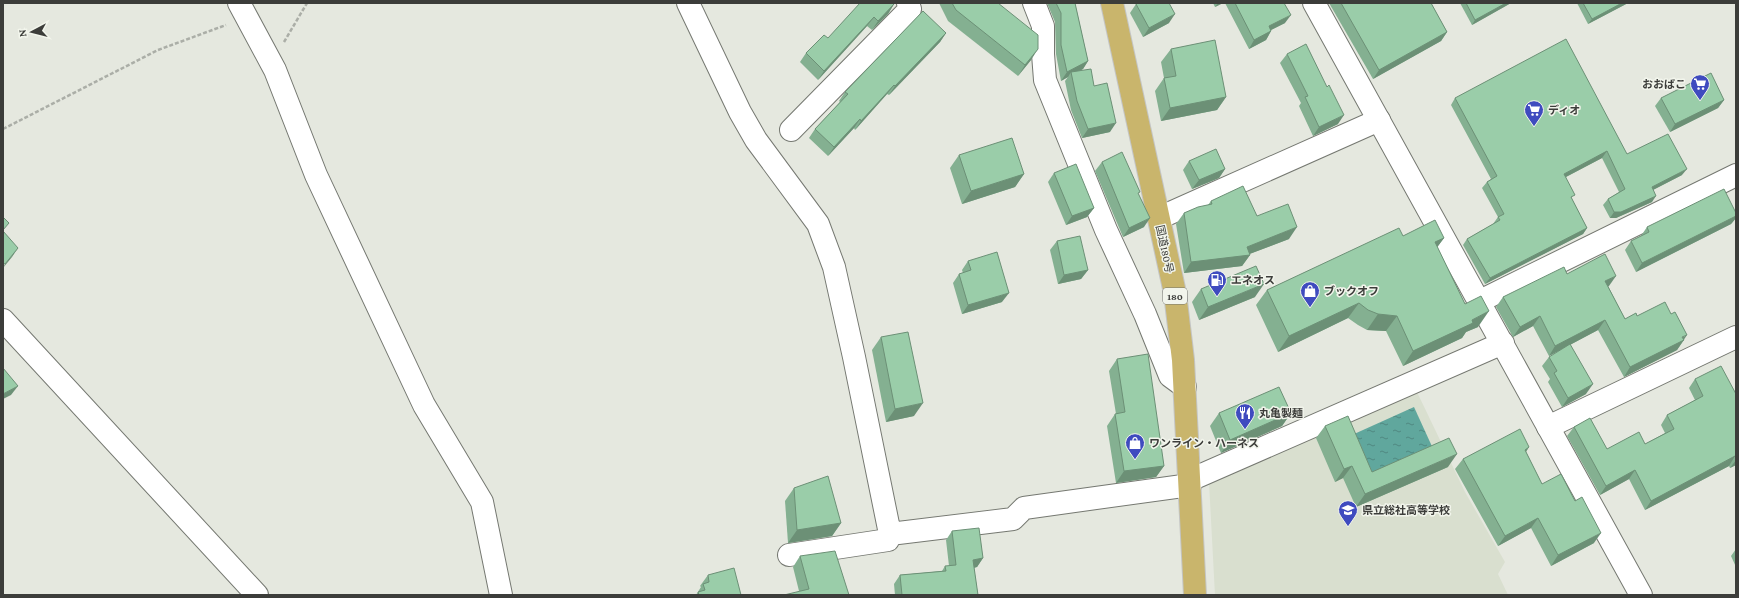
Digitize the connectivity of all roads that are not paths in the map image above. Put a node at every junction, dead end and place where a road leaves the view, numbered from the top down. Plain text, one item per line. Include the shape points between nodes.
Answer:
1 (688, 3) edge
2 (908, 3) edge
3 (1034, 3) edge
4 (1112, 3) edge
5 (1314, 3) edge
6 (243, 10) edge
7 (1379, 120) junction
8 (791, 130) dead end
9 (1736, 174) edge
10 (1159, 218) junction
11 (1480, 301) junction
12 (3, 320) edge
13 (1736, 337) edge
14 (1503, 343) junction
15 (1185, 387) junction
16 (1548, 427) junction
17 (1190, 483) junction
18 (890, 534) junction
19 (790, 555) dead end
20 (257, 595) edge
21 (501, 595) edge
22 (1195, 595) edge
23 (1641, 595) edge

1 - 18 street via 756,140 818,224 834,267
2 - 8 street via 910,9
3 - 15 street via 1043,26 1045,80 1106,230 1170,376
4 - 10 highway, 国道180号 / 180
5 - 7 street
6 - 21 street via 273,65 316,176 424,405 482,502
7 - 10 street
7 - 11 street
9 - 11 street
10 - 15 highway, 国道180号 / 180 via 1175,293
11 - 14 street
12 - 20 street
13 - 16 street
14 - 16 street
14 - 17 street
15 - 17 highway, 国道180号 / 180
16 - 23 street
17 - 18 street via 1024,508 1013,519
17 - 22 highway, 国道180号 / 180
18 - 19 street via 888,540

